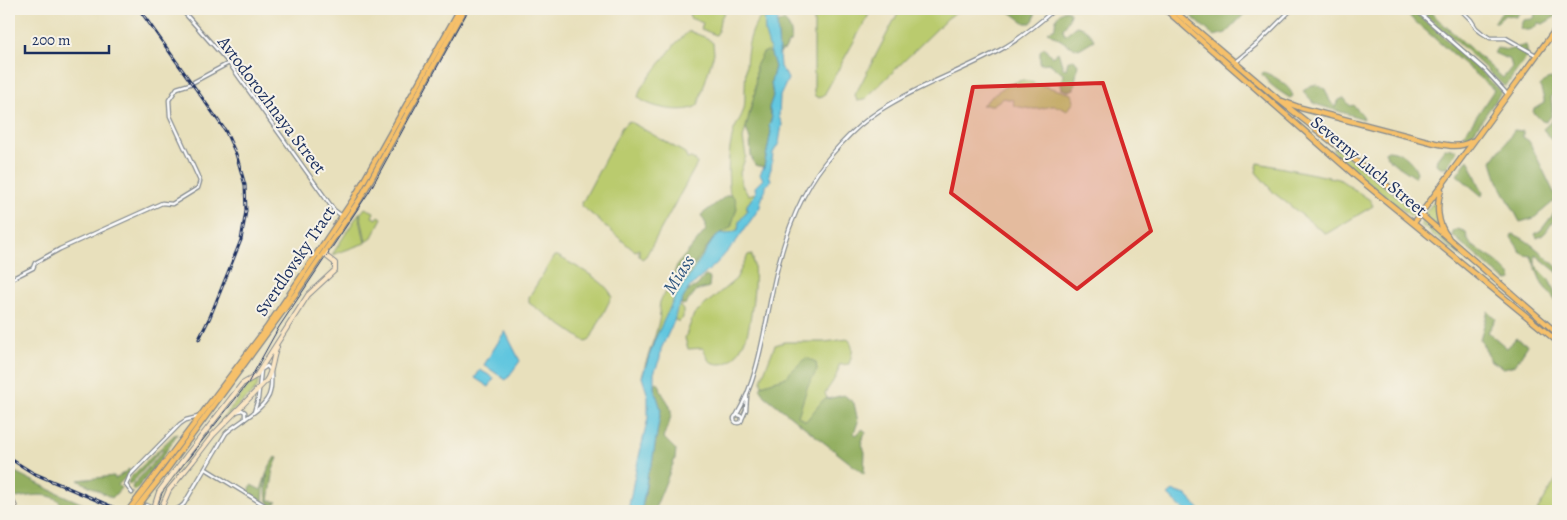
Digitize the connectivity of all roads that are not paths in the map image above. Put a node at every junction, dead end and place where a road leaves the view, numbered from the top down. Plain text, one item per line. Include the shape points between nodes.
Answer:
1 (181, 9) edge
2 (460, 9) edge
3 (465, 9) edge
4 (1055, 9) edge
5 (1165, 9) edge
6 (1172, 9) edge
7 (1292, 9) edge
8 (1415, 9) edge
9 (1460, 9) edge
10 (1558, 26) edge
11 (1536, 55) junction
12 (1234, 62) junction
13 (229, 63) junction
14 (1508, 94) junction
15 (1279, 100) junction
16 (1476, 139) junction
17 (1336, 144) junction
18 (1329, 151) junction
19 (1444, 184) junction
20 (1420, 215) junction
21 (344, 218) junction
22 (1414, 223) junction
23 (1452, 242) junction
24 (326, 251) junction
25 (327, 258) junction
26 (1471, 260) junction
27 (318, 261) junction
28 (1465, 265) junction
29 (9, 280) edge
30 (1558, 334) edge
31 (280, 338) junction
32 (1558, 342) edge
33 (261, 370) junction
34 (271, 371) junction
35 (259, 390) junction
36 (747, 395) junction
37 (268, 397) junction
38 (254, 412) junction
39 (235, 413) junction
40 (736, 416) junction
41 (200, 417) junction
42 (245, 419) junction
43 (742, 419) junction
44 (206, 469) junction
45 (163, 471) junction
46 (133, 492) dead end
47 (9, 494) edge
48 (9, 499) edge
49 (146, 504) tunnel mouth
50 (152, 509) edge
51 (16, 511) edge
52 (128, 511) edge
53 (134, 511) edge
54 (160, 511) edge
55 (274, 511) edge

1 - 13 street, Avtodorozhnaya Street
2 - 21 main road, Sverdlovsky Tract
3 - 21 main road, Sverdlovsky Tract via 366,189
4 - 36 street via 1003,49 914,91 877,113 824,165 800,202 785,239
5 - 18 main road, Severny Luch Street
6 - 12 main road, Severny Luch Street
7 - 12 street
8 - 14 street
9 - 11 street via 1482,34 1490,38 1506,38
10 - 11 main road
11 - 14 main road
12 - 15 main road, Severny Luch Street
13 - 21 street, Avtodorozhnaya Street via 334,210
13 - 29 street via 177,88 169,100 170,116 200,181 198,188 172,204 162,203 60,249 35,263 34,268
14 - 16 main road
15 - 16 main road via 1435,144 1456,146
15 - 17 main road, Severny Luch Street
16 - 19 main road
17 - 18 main road via 1330,144
17 - 20 main road, Severny Luch Street
18 - 22 main road, Severny Luch Street
19 - 20 main road
19 - 23 main road via 1438,211 1442,228
20 - 22 main road
20 - 23 main road, Severny Luch Street
21 - 24 main road, Sverdlovsky Tract
21 - 41 main road, Sverdlovsky Tract
22 - 28 main road, Severny Luch Street
23 - 26 main road, Severny Luch Street
24 - 25 main road
24 - 27 main road, Sverdlovsky Tract
25 - 27 main road
25 - 31 main road via 335,263 336,268 308,294
26 - 28 main road via 1472,264
26 - 30 main road, Severny Luch Street
27 - 45 main road, Sverdlovsky Tract
28 - 32 main road, Severny Luch Street
31 - 33 main road
31 - 34 main road
33 - 34 street via 267,366
33 - 35 street
33 - 50 main road, bridge via 237,390 159,492
34 - 35 main road
34 - 37 street
35 - 37 street via 261,398
35 - 38 street
35 - 39 main road
36 - 40 street
36 - 43 street
37 - 38 street
38 - 42 street
39 - 42 street via 242,410
39 - 54 main road, bridge via 169,490
40 - 43 street
40 - 43 street via 737,423
41 - 45 main road, Sverdlovsky Tract
41 - 46 street via 180,424 143,462 127,481 126,485
42 - 44 street via 226,433
44 - 50 street via 180,508 168,511
44 - 55 street
45 - 52 main road, Sverdlovsky Tract, bridge
45 - 53 main road, Sverdlovsky Tract, bridge
47 - 51 main road
48 - 51 main road
49 - 50 street

